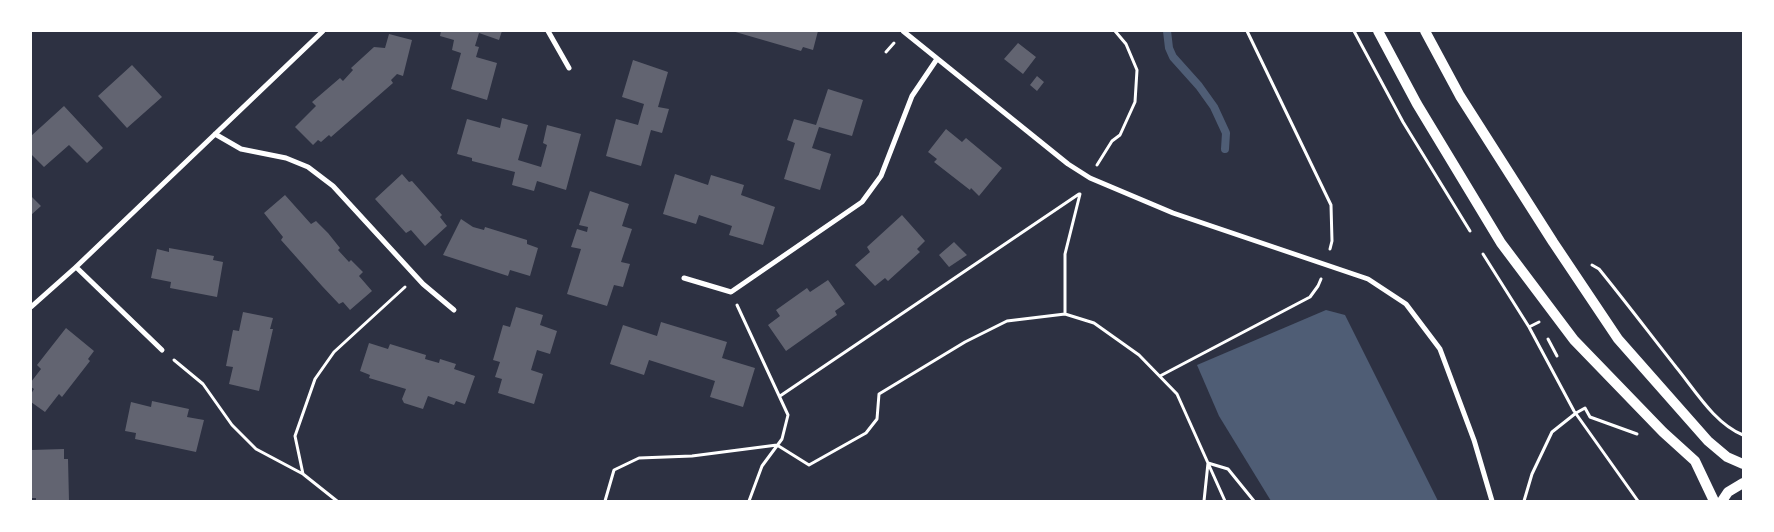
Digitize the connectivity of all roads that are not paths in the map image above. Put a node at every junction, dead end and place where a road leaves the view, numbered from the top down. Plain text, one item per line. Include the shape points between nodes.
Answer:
1 (323, 31) edge
2 (548, 31) edge
3 (903, 31) edge
4 (1378, 31) edge
5 (1425, 31) edge
6 (937, 59) junction
7 (569, 68) dead end
8 (215, 134) junction
9 (76, 267) junction
10 (684, 278) dead end
11 (31, 307) edge
12 (454, 310) dead end
13 (162, 350) road end
14 (1743, 464) edge
15 (1743, 482) edge
16 (1492, 501) edge
17 (1714, 501) edge
18 (1722, 501) edge

1 - 8 street
2 - 7 street
3 - 6 street
4 - 17 main road via 1417,104 1501,243 1574,340 1695,461
5 - 14 main road via 1460,96 1618,339 1708,441 1727,457
6 - 10 street via 912,96 881,176 862,202 731,292
6 - 16 street via 1090,178 1173,213 1368,279 1406,304 1440,348 1474,440
8 - 9 street
8 - 12 street via 241,149 286,158 308,167 333,186 416,277
9 - 11 street
9 - 13 street
15 - 18 main road via 1728,492

